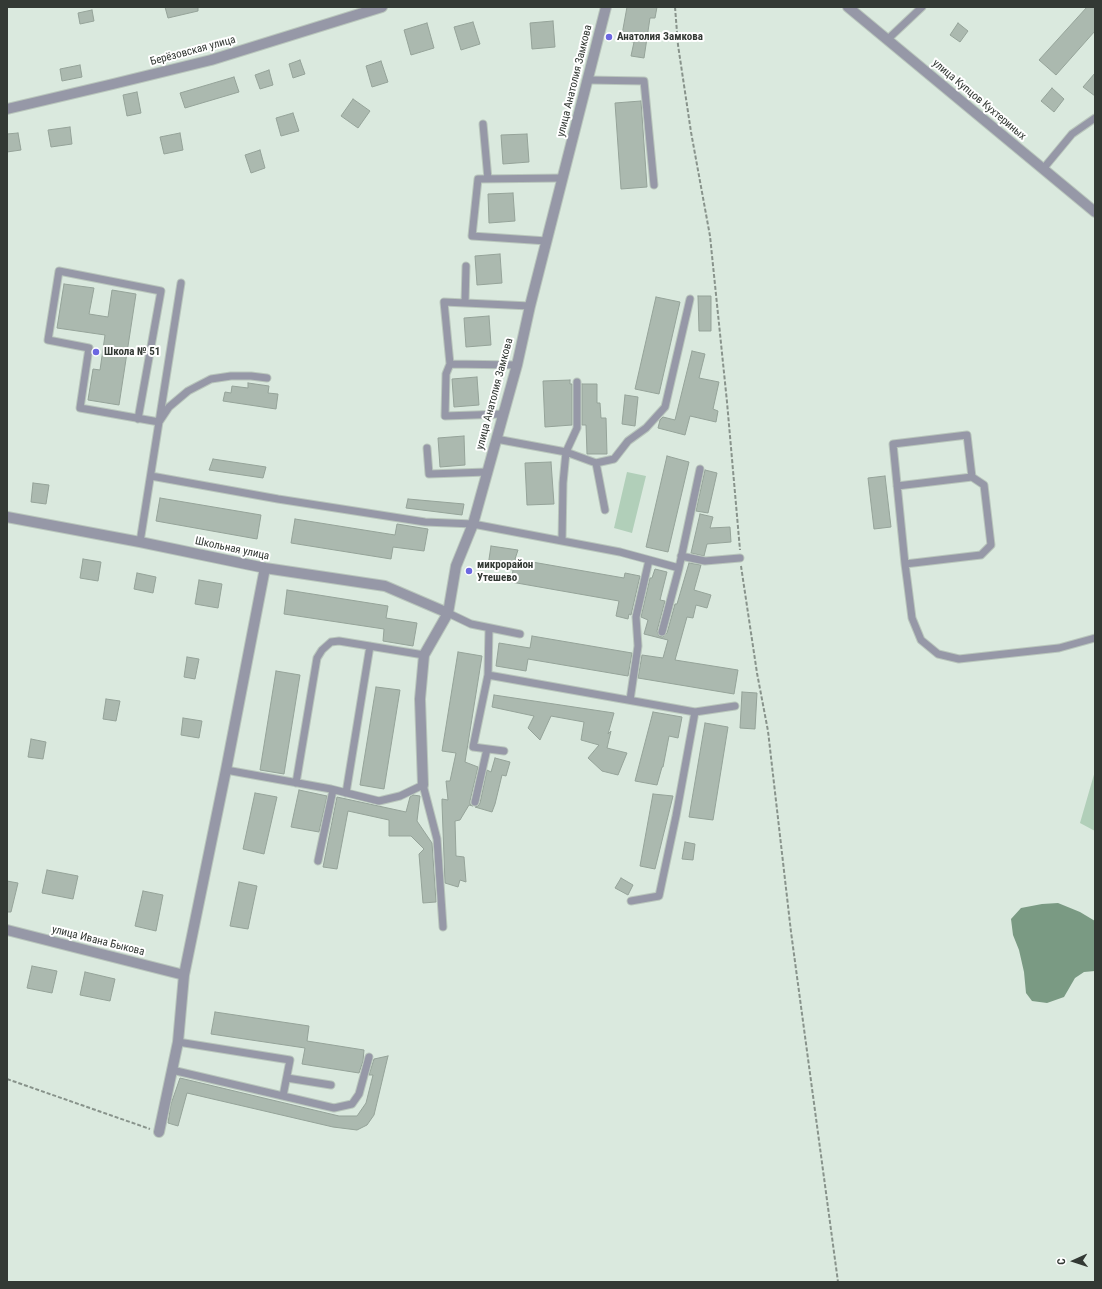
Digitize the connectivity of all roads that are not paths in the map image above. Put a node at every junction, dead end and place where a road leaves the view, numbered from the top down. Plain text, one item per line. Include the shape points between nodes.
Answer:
1 (382, 7) edge
2 (606, 7) edge
3 (848, 7) edge
4 (922, 7) edge
5 (888, 39) junction
6 (588, 80) junction
7 (7, 109) edge
8 (1095, 118) edge
9 (483, 124) dead end
10 (1043, 168) junction
11 (563, 178) junction
12 (488, 179) junction
13 (654, 185) dead end
14 (1095, 212) edge
15 (547, 241) junction
16 (466, 266) dead end
17 (181, 283) dead end
18 (690, 298) dead end
19 (465, 303) junction
20 (530, 306) junction
21 (450, 364) junction
22 (517, 365) junction
23 (267, 378) dead end
24 (577, 382) dead end
25 (503, 414) junction
26 (138, 418) junction
27 (159, 422) junction
28 (496, 439) junction
29 (426, 448) dead end
30 (566, 452) junction
31 (596, 463) junction
32 (700, 469) dead end
33 (487, 472) junction
34 (151, 476) junction
35 (972, 477) junction
36 (897, 486) junction
37 (605, 510) dead end
38 (7, 517) edge
39 (473, 524) junction
40 (562, 541) junction
41 (140, 542) junction
42 (681, 556) junction
43 (740, 558) road end
44 (650, 560) junction
45 (905, 564) junction
46 (265, 568) junction
47 (679, 568) junction
48 (448, 614) junction
49 (489, 628) junction
50 (662, 632) dead end
51 (520, 634) dead end
52 (1095, 638) edge
53 (370, 646) junction
54 (424, 655) junction
55 (488, 675) junction
56 (630, 700) junction
57 (735, 706) dead end
58 (695, 712) junction
59 (487, 749) junction
60 (504, 751) dead end
61 (226, 770) junction
62 (296, 783) junction
63 (423, 785) junction
64 (332, 790) junction
65 (346, 793) junction
66 (475, 802) dead end
67 (318, 861) dead end
68 (630, 901) dead end
69 (443, 927) dead end
70 (7, 930) edge
71 (184, 975) junction
72 (178, 1042) junction
73 (370, 1056) dead end
74 (172, 1070) junction
75 (287, 1078) junction
76 (331, 1085) dead end
77 (283, 1096) junction
78 (159, 1132) road end

1 - 7 street, Берёзовская улица via 211,60
2 - 6 street, улица Анатолия Замкова
3 - 5 street, улица Купцов Кухтериных
4 - 5 lane
5 - 10 street, улица Купцов Кухтериных
6 - 11 street, улица Анатолия Замкова
6 - 13 lane via 644,81
8 - 10 lane via 1072,134
9 - 12 lane
10 - 14 street, улица Купцов Кухтериных
11 - 12 lane
11 - 15 street, улица Анатолия Замкова
12 - 15 lane via 478,179 472,236
15 - 20 street, улица Анатолия Замкова
16 - 19 lane
17 - 27 lane
18 - 31 lane via 665,407 646,428 628,441 614,459
19 - 20 lane
19 - 21 lane via 444,302
20 - 22 street, улица Анатолия Замкова
21 - 22 lane
21 - 25 lane via 446,374 445,416
22 - 25 street, улица Анатолия Замкова
23 - 27 lane via 231,376 211,379 188,391 170,407
24 - 30 lane via 577,428
25 - 28 street, улица Анатолия Замкова
26 - 26 lane via 161,291 59,271 48,340 89,348 80,408
26 - 27 lane
27 - 34 lane
28 - 30 lane
28 - 33 street, улица Анатолия Замкова
29 - 33 lane via 429,474
30 - 31 lane
30 - 40 lane
31 - 37 lane
32 - 42 lane
33 - 39 street, улица Анатолия Замкова
34 - 39 lane via 425,522
34 - 41 lane
35 - 36 lane
35 - 36 lane via 967,435 900,443 893,444
35 - 45 lane via 984,485 991,545 981,556
36 - 45 lane
38 - 41 street, Школьная улица
39 - 40 lane
39 - 48 street, улица Анатолия Замкова via 456,566
40 - 44 lane
41 - 46 street, Школьная улица
42 - 43 lane via 705,561
42 - 47 lane
44 - 47 lane
44 - 56 lane via 636,617 638,646
45 - 52 lane via 912,618 921,640 938,654 959,659 1059,648
46 - 48 street, Школьная улица via 385,586
46 - 61 street
47 - 50 lane
48 - 49 lane via 471,624
48 - 54 street, улица Анатолия Замкова
49 - 51 lane
49 - 55 lane
53 - 54 lane
53 - 62 lane via 331,642 317,658
53 - 65 lane
54 - 63 street, улица Анатолия Замкова via 420,699
55 - 56 lane
55 - 59 lane via 473,747
56 - 58 lane
57 - 58 lane
58 - 68 lane via 658,896
59 - 60 lane
59 - 66 lane
61 - 62 lane
61 - 71 street
62 - 64 lane
63 - 65 lane via 400,796 379,801
63 - 69 lane via 437,839
64 - 65 lane
64 - 67 lane
70 - 71 street, улица Ивана Быкова
71 - 72 street
72 - 74 street
72 - 75 lane via 290,1060
73 - 77 lane via 359,1094 352,1104 334,1108
74 - 77 lane
74 - 78 street
75 - 76 lane
75 - 77 lane

